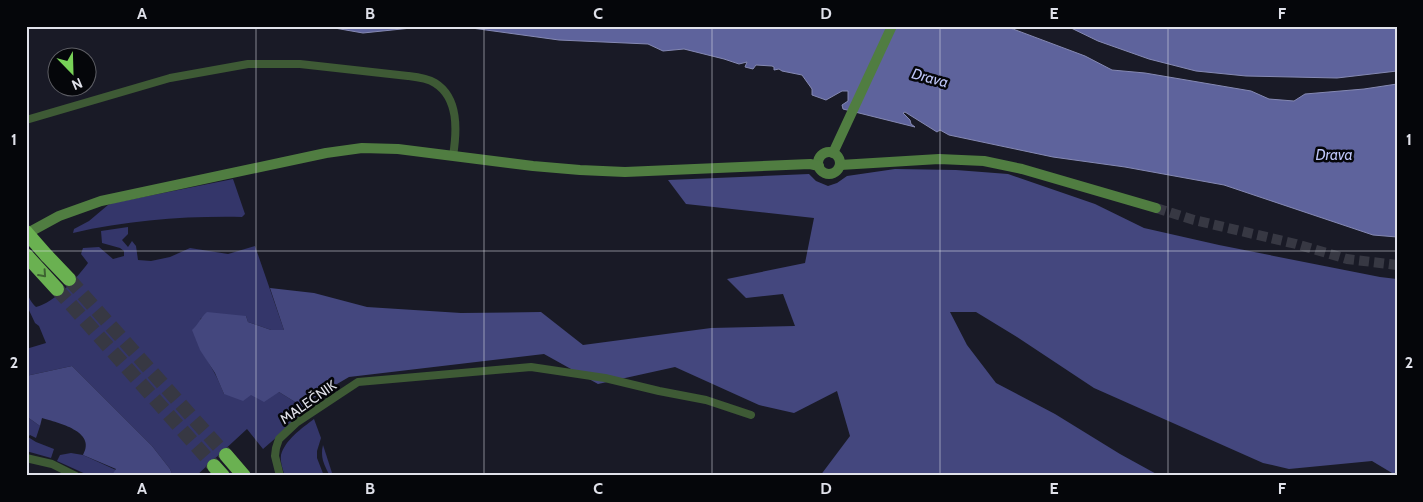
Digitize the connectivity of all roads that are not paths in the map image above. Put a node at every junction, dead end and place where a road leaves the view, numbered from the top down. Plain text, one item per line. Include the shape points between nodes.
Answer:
1 (892, 26) edge
2 (26, 120) edge
3 (834, 153) junction
4 (453, 156) junction
5 (840, 165) junction
6 (818, 166) junction
7 (1156, 208) tunnel mouth
8 (26, 233) edge
9 (28, 257) edge
10 (69, 279) tunnel mouth
11 (57, 289) tunnel mouth
12 (751, 415) dead end
13 (226, 456) tunnel mouth
14 (26, 458) edge
15 (241, 473) edge
16 (76, 476) edge
17 (280, 476) edge

1 - 3 street
2 - 4 street via 170,78 248,64 300,64 399,75 435,83 450,98 454,111
3 - 5 street
3 - 6 street via 823,154
4 - 6 street via 533,166 625,172
4 - 8 street via 362,148 326,153 101,201 59,216
5 - 6 street via 836,172 829,174
5 - 7 street via 938,159 984,161
8 - 10 highway, bridge
9 -> 11 highway
12 - 17 street, MALEČNIK via 706,400 605,378 531,367 358,382 296,423 279,439 275,456
13 - 15 highway
14 - 16 street via 52,464

